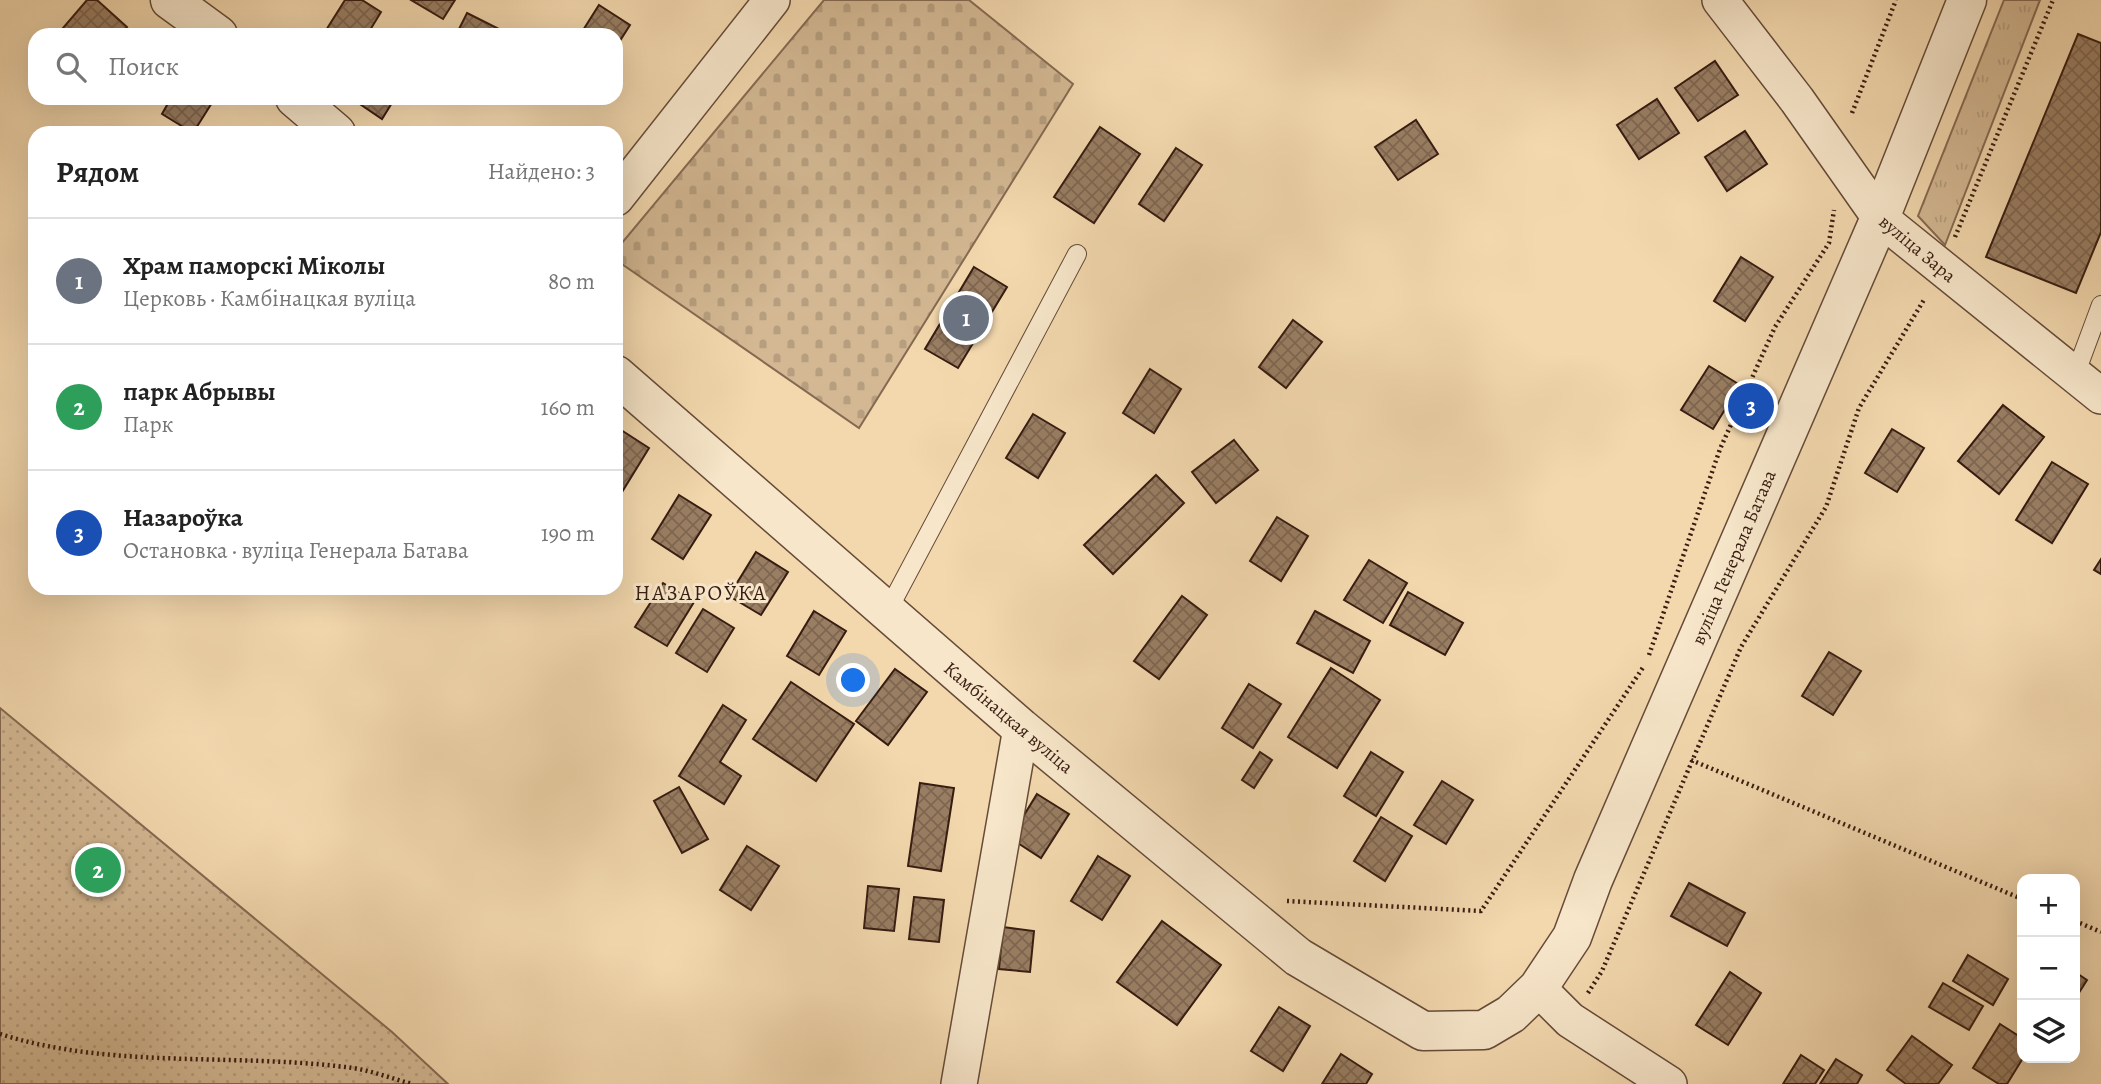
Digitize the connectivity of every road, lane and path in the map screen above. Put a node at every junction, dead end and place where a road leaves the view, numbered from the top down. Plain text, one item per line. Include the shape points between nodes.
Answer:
1 (170, 0) edge
2 (772, 0) edge
3 (1720, 0) edge
4 (1896, 0) edge
5 (1967, 0) edge
6 (2053, 0) edge
7 (208, 28) edge
8 (303, 105) edge
9 (1852, 113) dead end
10 (328, 126) edge
11 (623, 189) edge
12 (1836, 201) dead end
13 (1880, 218) junction
14 (1077, 254) dead end
15 (1942, 268) junction
16 (2101, 305) edge
17 (623, 381) edge
18 (2092, 383) edge
19 (887, 612) junction
20 (1021, 729) junction
21 (1691, 760) junction
22 (2017, 897) edge
23 (1280, 901) dead end
24 (2080, 923) edge
25 (2101, 932) edge
26 (1538, 988) junction
27 (1570, 1020) junction
28 (1423, 1031) joint
29 (0, 1034) edge
30 (412, 1084) edge
31 (960, 1084) edge
32 (1669, 1084) edge

1 - 7 street
2 - 11 street
3 - 13 street, вуліца Зара
4 - 9 path
5 - 13 street, вуліца Генерала Батава
6 - 15 path
8 - 10 street
12 - 23 path via 1829,243 1775,327 1720,449 1646,664 1481,911
13 - 15 street, вуліца Зара
13 - 26 street, вуліца Генерала Батава via 1572,937
14 - 19 lane
15 - 18 street, вуліца Зара
15 - 21 path via 1859,408 1826,507 1741,647
16 - 18 lane
17 - 19 street, Камбінацкая вуліца
19 - 20 street, Камбінацкая вуліца
20 - 28 street, Камбінацкая вуліца via 1298,957
20 - 31 street
21 - 22 path
21 - 27 path via 1602,971
24 - 25 path
26 - 27 street
26 - 28 street, вуліца Генерала Батава via 1511,1014 1483,1030
27 - 32 street
29 - 30 path via 26,1043 82,1051 347,1067

